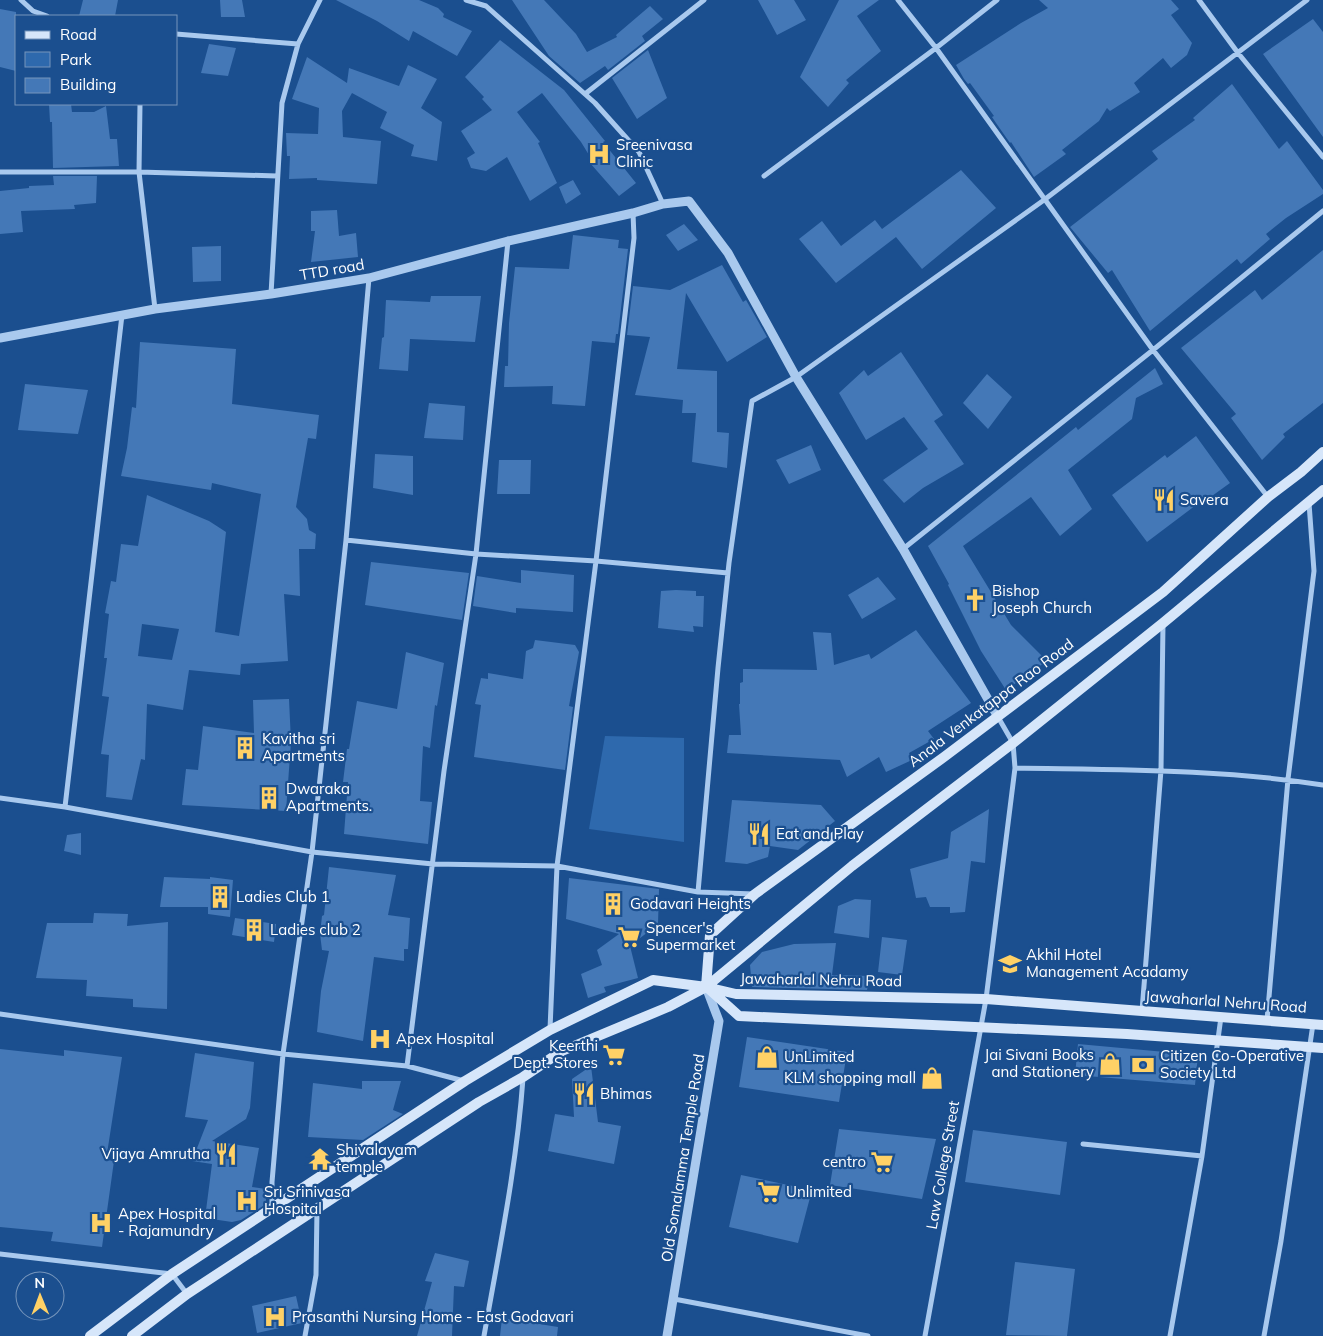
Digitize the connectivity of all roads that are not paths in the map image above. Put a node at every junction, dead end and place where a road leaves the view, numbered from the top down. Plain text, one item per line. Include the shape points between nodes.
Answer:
1 (21, 0) edge
2 (320, 0) edge
3 (466, 0) edge
4 (481, 0) edge
5 (704, 0) edge
6 (898, 0) edge
7 (997, 0) edge
8 (1200, 0) edge
9 (1307, 0) edge
10 (486, 6) junction
11 (45, 15) edge
12 (178, 34) edge
13 (298, 44) junction
14 (936, 48) junction
15 (1238, 53) junction
16 (585, 94) junction
17 (140, 105) edge
18 (1323, 157) edge
19 (0, 172) edge
20 (139, 172) junction
21 (277, 176) junction
22 (764, 176) dead end
23 (1044, 200) junction
24 (663, 204) junction
25 (1323, 211) edge
26 (632, 212) junction
27 (508, 241) junction
28 (369, 278) junction
29 (271, 294) junction
30 (155, 309) junction
31 (122, 315) junction
32 (0, 338) edge
33 (1153, 350) junction
34 (796, 377) junction
35 (1323, 452) edge
36 (1323, 490) edge
37 (1268, 497) junction
38 (1309, 503) junction
39 (346, 540) junction
40 (902, 549) junction
41 (476, 554) junction
42 (596, 561) junction
43 (728, 573) junction
44 (1163, 623) junction
45 (998, 717) junction
46 (1013, 743) junction
47 (1015, 768) junction
48 (1161, 770) junction
49 (1288, 779) junction
50 (1323, 785) edge
51 (0, 798) edge
52 (65, 807) junction
53 (312, 852) junction
54 (433, 864) junction
55 (557, 866) junction
56 (698, 892) junction
57 (755, 894) junction
58 (706, 987) junction
59 (986, 999) junction
60 (1142, 1011) junction
61 (0, 1014) edge
62 (1221, 1017) junction
63 (1267, 1020) junction
64 (1318, 1024) edge
65 (980, 1026) junction
66 (550, 1030) junction
67 (1219, 1040) junction
68 (1309, 1047) junction
69 (1323, 1048) edge
70 (283, 1054) junction
71 (408, 1066) junction
72 (523, 1077) junction
73 (465, 1081) junction
74 (1083, 1144) dead end
75 (1202, 1156) junction
76 (272, 1208) junction
77 (317, 1209) junction
78 (0, 1254) edge
79 (172, 1274) junction
80 (187, 1294) junction
81 (674, 1299) junction
82 (90, 1336) edge
83 (132, 1336) edge
84 (306, 1336) edge
85 (484, 1336) edge
86 (667, 1336) edge
87 (868, 1336) edge
88 (925, 1336) edge
89 (1170, 1336) edge
90 (1264, 1336) edge

1 - 11 street via 33,11
2 - 13 street
3 - 10 street
4 - 10 street
5 - 16 street
6 - 14 street
7 - 14 street
8 - 15 street
9 - 15 street
10 - 16 street
12 - 13 street
13 - 21 street via 282,103
14 - 22 street
14 - 23 street
15 - 18 street
15 - 23 street
16 - 24 street via 639,152
17 - 20 street
19 - 20 street
20 - 21 street
20 - 30 street
21 - 29 street
23 - 33 street
23 - 34 street
24 - 26 street, TTD road
24 - 34 street, TTD road via 689,201 728,253
25 - 33 street
26 - 27 street, TTD road
26 - 42 street via 634,238
27 - 28 street, TTD road
27 - 41 street
28 - 29 street, TTD road
28 - 39 street
29 - 30 street, TTD road
30 - 31 street, TTD road
31 - 32 street, TTD road
31 - 52 street
33 - 37 street
33 - 40 street
34 - 40 street
34 - 43 street via 752,401
35 - 37 main road, Anala Venkatappa Rao Road
36 - 38 main road
37 - 45 main road, Anala Venkatappa Rao Road via 1163,592
38 - 44 main road
38 - 49 street via 1314,571
39 - 41 street
39 - 53 street
40 - 45 street
41 - 42 street
41 - 54 street
42 - 43 street
42 - 55 street
43 - 56 street
44 - 46 main road
44 - 48 street
45 - 46 street
45 - 57 main road, Anala Venkatappa Rao Road
46 - 47 street, Law College Street
46 - 58 main road via 852,866
47 - 48 street
47 - 59 street, Law College Street
48 - 49 street
48 - 60 street
49 - 50 street
49 - 63 street
51 - 52 street
52 - 53 street
53 - 54 street
53 - 70 street
54 - 55 street
54 - 71 street
55 - 56 street
55 - 66 street
56 - 57 street
57 - 58 main road, Anala Venkatappa Rao Road via 710,935
58 - 59 main road, Jawaharlal Nehru Road via 736,994
58 - 65 main road, Jawaharlal Nehru Road via 739,1016
58 - 66 main road via 652,980
58 - 72 main road via 668,1007 562,1051
58 - 81 street, Old Somalamma Temple Road via 719,1021
59 - 60 main road, Jawaharlal Nehru Road
59 - 65 street, Law College Street
60 - 62 main road, Jawaharlal Nehru Road
61 - 70 street
62 - 63 main road, Jawaharlal Nehru Road
62 - 67 street
63 - 64 main road, Jawaharlal Nehru Road
64 - 68 street
65 - 67 main road, Jawaharlal Nehru Road
65 - 88 street, Law College Street
66 - 73 main road
67 - 68 main road, Jawaharlal Nehru Road
67 - 75 street
68 - 69 main road, Jawaharlal Nehru Road
68 - 90 street
70 - 71 street
70 - 76 street
71 - 73 street
72 - 77 main road via 479,1102
72 - 85 street via 506,1210
73 - 76 main road
74 - 75 street
75 - 89 street
76 - 79 main road
77 - 80 main road
77 - 84 street via 316,1275
78 - 79 street
79 - 80 street
79 - 82 main road
80 - 83 main road
81 - 86 street, Old Somalamma Temple Road
81 - 87 street

